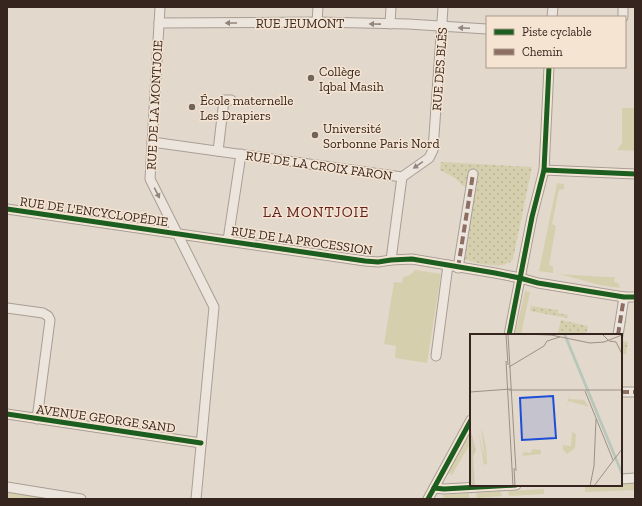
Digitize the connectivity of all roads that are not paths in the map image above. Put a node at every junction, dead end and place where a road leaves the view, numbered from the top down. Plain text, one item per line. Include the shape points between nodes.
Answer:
1 (160, 7) edge
2 (318, 7) edge
3 (391, 7) edge
4 (443, 7) edge
5 (317, 22) junction
6 (159, 23) junction
7 (390, 24) junction
8 (442, 26) junction
9 (486, 29) edge
10 (549, 68) edge
11 (231, 100) dead end
12 (152, 142) junction
13 (218, 151) junction
14 (239, 154) junction
15 (544, 170) junction
16 (473, 174) dead end
17 (635, 174) edge
18 (402, 177) junction
19 (7, 209) edge
20 (176, 230) junction
21 (228, 240) junction
22 (390, 260) junction
23 (448, 265) junction
24 (458, 268) junction
25 (520, 278) junction
26 (624, 297) junction
27 (635, 297) edge
28 (7, 308) edge
29 (509, 334) edge
30 (618, 334) edge
31 (436, 356) dead end
32 (622, 392) edge
33 (635, 392) edge
34 (7, 414) edge
35 (37, 419) junction
36 (470, 422) edge
37 (201, 443) junction
38 (635, 478) edge
39 (622, 479) edge
40 (498, 486) edge
41 (7, 487) edge
42 (434, 488) junction
43 (81, 499) edge
44 (196, 499) edge
45 (428, 499) edge

1 - 6 street, RUE DE LA MONTJOIE
2 - 5 street
3 - 7 street
4 - 8 street, RUE DES BLÉS
5 -> 6 street, RUE JEUMONT
7 -> 5 street, RUE JEUMONT
6 - 12 street, RUE DE LA MONTJOIE
7 - 8 street, RUE JEUMONT
9 -> 8 street, RUE JEUMONT
8 -> 18 street, RUE DES BLÉS via 433,150 429,158
10 - 15 street
11 - 13 street via 224,100
12 - 13 street, RUE DE LA CROIX FARON
12 -> 20 street, RUE DE LA MONTJOIE via 150,179
13 - 14 street, RUE DE LA CROIX FARON
14 - 18 street, RUE DE LA CROIX FARON
14 - 21 street
15 - 17 street
15 - 25 street
16 - 24 street
18 - 22 street
19 - 20 street, RUE DE L'ENCYCLOPÉDIE
20 - 21 street, RUE DE LA PROCESSION
20 - 37 street, RUE DE LA MONTJOIE via 214,307
21 - 22 street, RUE DE LA PROCESSION via 365,261
22 - 23 street, RUE DE LA PROCESSION via 412,259
23 - 24 street, RUE DE LA PROCESSION
23 - 31 street
24 - 25 street, RUE DE LA PROCESSION
25 - 26 street, RUE DE LA PROCESSION
25 - 29 street
26 - 27 street, RUE DE LA PROCESSION
26 - 30 street
28 - 35 street via 43,312 50,320
32 - 33 street
34 - 35 street, AVENUE GEORGE SAND
35 - 37 street, AVENUE GEORGE SAND
36 - 42 street
37 - 44 street, RUE DE LA MONTJOIE
38 - 39 street
40 - 42 street
41 - 43 street
42 - 45 street

